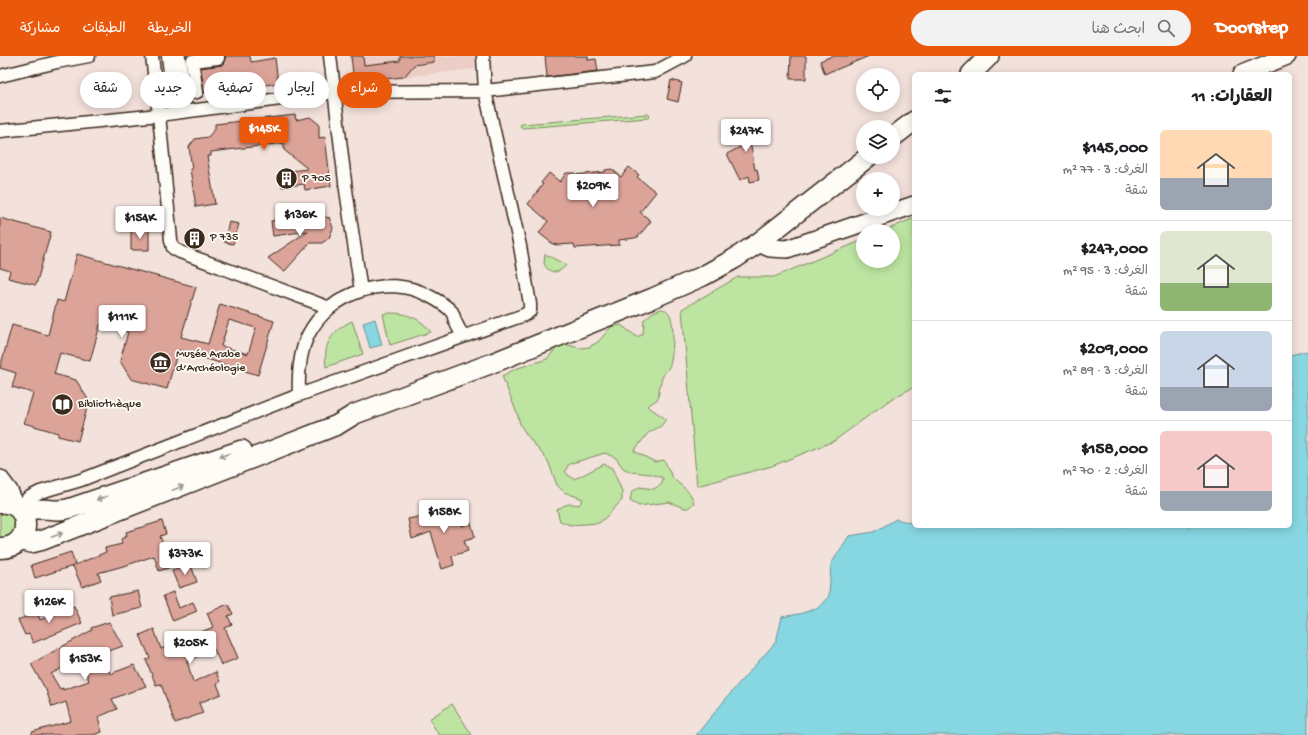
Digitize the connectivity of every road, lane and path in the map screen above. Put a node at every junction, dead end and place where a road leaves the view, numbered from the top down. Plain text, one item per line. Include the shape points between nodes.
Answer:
1 (152, 56) edge
2 (168, 56) edge
3 (179, 56) edge
4 (218, 56) edge
5 (330, 56) edge
6 (483, 56) edge
7 (685, 56) edge
8 (989, 56) edge
9 (1287, 56) edge
10 (82, 57) edge
11 (57, 59) edge
12 (170, 72) edge
13 (181, 72) edge
14 (194, 72) edge
15 (973, 72) edge
16 (1247, 72) edge
17 (0, 76) edge
18 (485, 91) junction
19 (334, 92) junction
20 (186, 108) edge
21 (187, 111) junction
22 (159, 115) junction
23 (912, 123) edge
24 (0, 131) edge
25 (900, 132) edge
26 (859, 164) edge
27 (912, 206) edge
28 (758, 243) junction
29 (360, 291) junction
30 (330, 308) junction
31 (463, 336) junction
32 (299, 394) junction
33 (355, 414) junction
34 (0, 479) edge
35 (15, 508) edge
36 (20, 540) junction
37 (0, 549) edge

1 - 22 street
2 - 12 street
3 - 13 street
4 - 14 street via 192,61
5 - 19 street
6 - 18 street
7 - 18 street via 656,72
8 - 15 main road
9 - 16 main road
10 - 11 street
11 - 17 street
18 - 19 street
18 - 31 street via 520,246 530,311
19 - 21 street
19 - 29 street
20 - 21 street
21 - 22 street
22 - 24 street
22 - 30 street via 173,248
23 - 25 main road
26 - 28 main road
27 - 28 main road via 786,249 770,248
28 - 33 main road via 703,276 672,290 490,364
29 - 30 street via 340,300
29 - 31 street via 391,286 424,293 452,312
30 - 32 street via 308,334 302,350 298,367
31 - 32 street
32 - 35 street via 81,480 40,492
33 -> 35 main road via 328,420 74,508
36 -> 33 main road via 31,543 43,540 337,426
34 - 35 main road via 9,491
35 - 36 highway via 25,520 26,527
36 - 37 highway via 8,548

